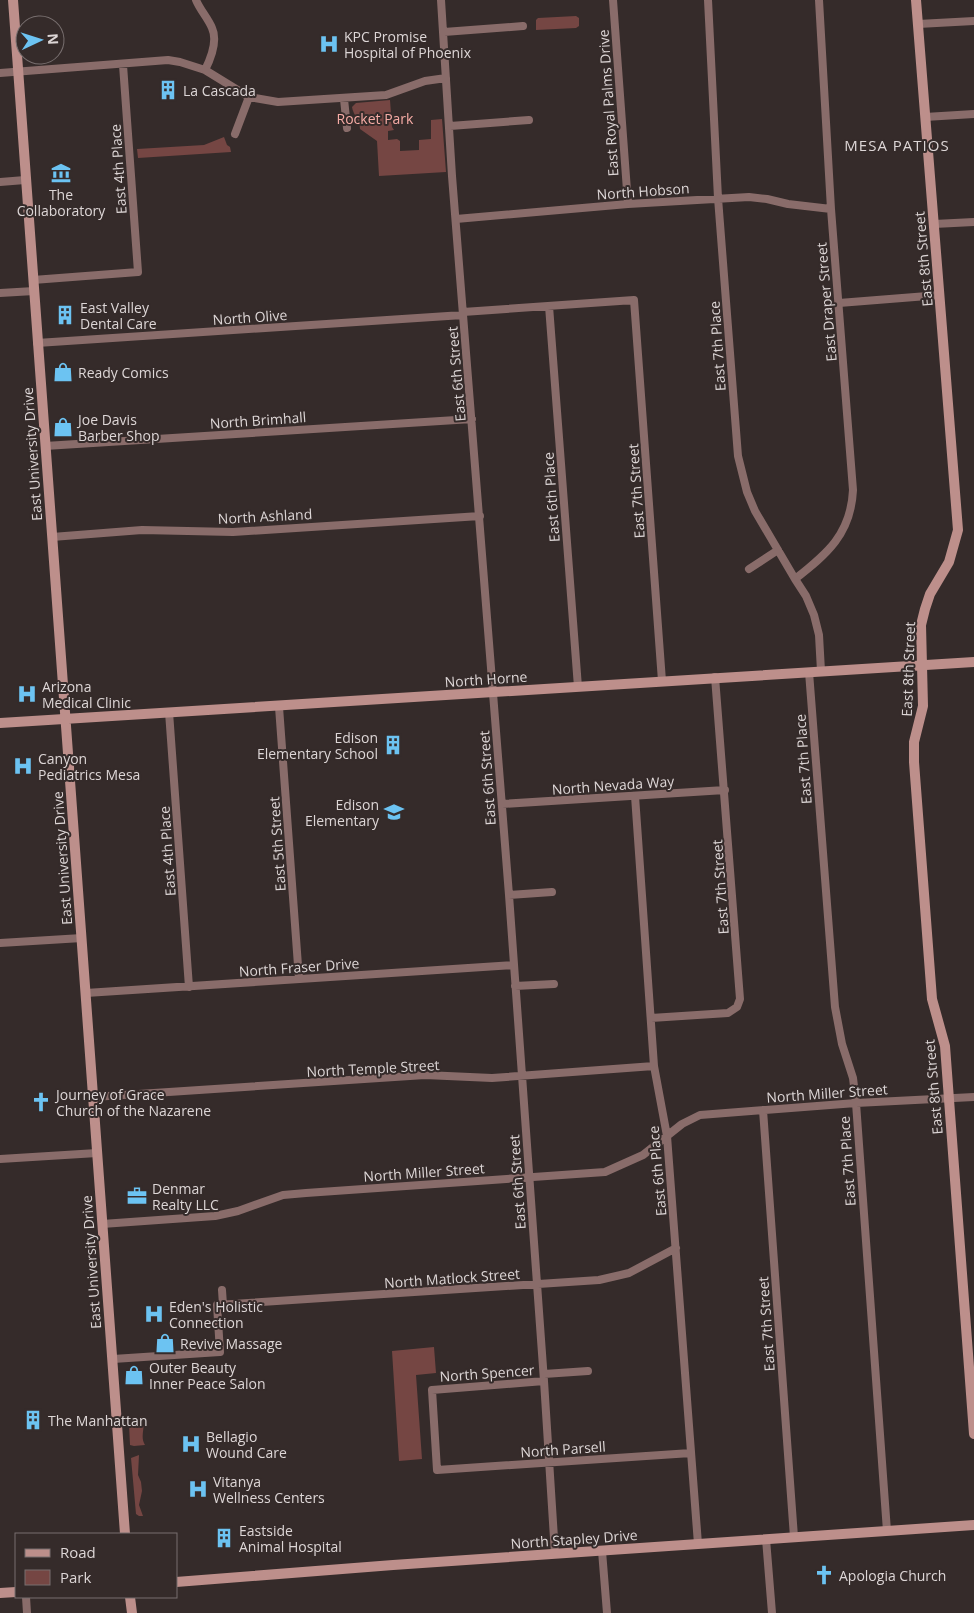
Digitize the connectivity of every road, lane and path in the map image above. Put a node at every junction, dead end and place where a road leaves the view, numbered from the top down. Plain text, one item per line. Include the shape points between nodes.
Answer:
1 (13, 0) edge
2 (196, 0) edge
3 (441, 0) edge
4 (613, 0) edge
5 (708, 0) edge
6 (819, 0) edge
7 (916, 0) edge
8 (974, 21) edge
9 (918, 24) junction
10 (523, 26) dead end
11 (444, 32) junction
12 (123, 65) junction
13 (205, 70) junction
14 (18, 72) junction
15 (0, 73) edge
16 (446, 78) junction
17 (249, 97) junction
18 (344, 99) junction
19 (974, 114) edge
20 (925, 117) junction
21 (529, 120) dead end
22 (450, 126) junction
23 (347, 128) dead end
24 (235, 134) dead end
25 (25, 180) junction
26 (0, 182) edge
27 (718, 198) junction
28 (628, 204) junction
29 (830, 209) junction
30 (456, 219) junction
31 (974, 222) edge
32 (934, 224) junction
33 (33, 280) junction
34 (34, 291) junction
35 (0, 293) edge
36 (940, 295) junction
37 (634, 300) joint
38 (839, 303) junction
39 (549, 306) junction
40 (463, 314) junction
41 (37, 343) junction
42 (472, 419) junction
43 (45, 446) junction
44 (480, 516) junction
45 (52, 537) junction
46 (778, 550) junction
47 (750, 570) dead end
48 (795, 579) junction
49 (974, 662) edge
50 (922, 665) junction
51 (821, 671) junction
52 (809, 672) junction
53 (715, 678) junction
54 (662, 681) junction
55 (578, 687) junction
56 (493, 693) junction
57 (279, 707) junction
58 (170, 712) junction
59 (65, 719) junction
60 (0, 724) edge
61 (725, 790) junction
62 (634, 796) junction
63 (502, 804) junction
64 (552, 892) dead end
65 (509, 895) junction
66 (82, 938) junction
67 (0, 943) edge
68 (514, 965) junction
69 (299, 979) junction
70 (554, 984) dead end
71 (515, 986) junction
72 (189, 987) junction
73 (86, 993) junction
74 (650, 1018) junction
75 (654, 1066) junction
76 (521, 1075) junction
77 (974, 1096) edge
78 (93, 1097) junction
79 (949, 1098) junction
80 (856, 1103) junction
81 (763, 1110) junction
82 (667, 1136) junction
83 (97, 1153) junction
84 (0, 1159) edge
85 (529, 1178) junction
86 (102, 1224) junction
87 (676, 1248) junction
88 (537, 1285) junction
89 (222, 1290) dead end
90 (223, 1305) junction
91 (113, 1359) junction
92 (588, 1371) dead end
93 (544, 1378) junction
94 (974, 1434) edge
95 (691, 1453) junction
96 (550, 1462) junction
97 (437, 1470) joint
98 (974, 1525) edge
99 (887, 1530) junction
100 (125, 1533) edge
101 (794, 1537) junction
102 (766, 1539) junction
103 (698, 1544) junction
104 (602, 1551) junction
105 (555, 1554) junction
106 (178, 1582) edge
107 (15, 1592) edge
108 (0, 1593) edge
109 (26, 1598) edge
110 (130, 1598) edge
111 (27, 1613) edge
112 (132, 1613) edge
113 (607, 1613) edge
114 (772, 1613) edge

1 - 14 street, East University Drive
2 - 13 street via 212,28 214,41
3 - 11 street, East 6th Street
4 - 28 street, East Royal Palms Drive
5 - 27 street, East 7th Place
6 - 29 street, East Draper Street
7 - 9 street, East 8th Street
8 - 9 street
9 - 20 street, East 8th Street
10 - 11 street
11 - 16 street, East 6th Street
12 - 13 street via 168,60
12 - 14 street
12 - 33 street, East 4th Place via 138,272
13 - 17 street
14 - 15 street
14 - 25 street, East University Drive
16 - 18 street via 425,81 386,95
16 - 22 street, East 6th Street
17 - 18 street via 278,102
17 - 24 street
18 - 23 street
19 - 20 street
20 - 32 street, East 8th Street
21 - 22 street
22 - 30 street, East 6th Street
25 - 26 street
25 - 33 street, East University Drive
27 - 28 street, North Hobson
27 - 29 street, North Hobson via 750,197
27 - 46 street, East 7th Place via 738,456 755,511
28 - 30 street, North Hobson
29 - 38 street, East Draper Street
30 - 40 street, East 6th Street
31 - 32 street
32 - 36 street, East 8th Street
33 - 34 street, East University Drive
34 - 35 street
34 - 41 street, East University Drive
36 - 38 street
36 - 50 street, East 8th Street via 958,530 949,562 924,609 920,638
37 - 39 street, North Olive
37 - 54 street, East 7th Street
38 - 48 street, East Draper Street via 853,476 852,506 848,520 832,547
39 - 40 street, North Olive
39 - 55 street, East 6th Place
40 - 41 street, North Olive
40 - 42 street, East 6th Street
41 - 43 street, East University Drive
42 - 43 street, North Brimhall
42 - 44 street, East 6th Street
43 - 45 street, East University Drive
44 - 45 street, North Ashland via 234,532 142,530
44 - 56 street, East 6th Street
45 - 59 street, East University Drive
46 - 47 street
46 - 48 street, East 7th Place
48 - 51 street, East 7th Place via 814,615
49 - 50 street, North Horne
50 - 51 street, North Horne
50 - 79 street, East 8th Street via 923,706 914,742 914,762 932,999 945,1044
51 - 52 street, North Horne
52 - 53 street, North Horne
52 - 80 street, East 7th Place via 835,1007
53 - 54 street, North Horne
53 - 61 street, East 7th Street
54 - 55 street, North Horne
55 - 56 street, North Horne
56 - 57 street, North Horne
56 - 63 street, East 6th Street
57 - 58 street, North Horne
57 - 69 street, East 5th Street
58 - 59 street, North Horne
58 - 72 street, East 4th Place
59 - 60 street, North Horne
59 - 66 street, East University Drive
61 - 62 street, North Nevada Way
61 - 74 street, East 7th Street via 739,1003 728,1012
62 - 63 street, North Nevada Way
62 - 74 street, East 6th Place
63 - 65 street, East 6th Street
64 - 65 street
65 - 68 street, East 6th Street
66 - 67 street
66 - 73 street, East University Drive
68 - 69 street, North Fraser Drive
68 - 71 street, East 6th Street
69 - 72 street, North Fraser Drive
70 - 71 street
71 - 76 street, East 6th Street
72 - 73 street, North Fraser Drive
73 - 78 street, East University Drive
74 - 75 street, East 6th Place
75 - 76 street, North Temple Street
75 - 82 street, East 6th Place
76 - 78 street, North Temple Street via 492,1078 424,1075
76 - 85 street, East 6th Street
77 - 79 street, North Miller Street
78 - 83 street, East University Drive
79 - 80 street, North Miller Street
79 - 94 street, East 8th Street
80 - 81 street, North Miller Street
80 - 99 street, East 7th Place
81 - 82 street, North Miller Street via 700,1115
81 - 101 street, East 7th Street
82 - 85 street, North Miller Street via 643,1155 605,1172
82 - 87 street, East 6th Place
83 - 84 street
83 - 86 street, East University Drive
85 - 86 street, North Miller Street via 283,1195 215,1216
85 - 88 street, East 6th Street
86 - 91 street, East University Drive
87 - 88 street, North Matlock Street via 614,1278
87 - 95 street, East 6th Place
88 - 90 street, North Matlock Street
88 - 93 street, East 6th Street
89 - 90 street
90 - 91 street via 217,1305 220,1352
91 - 100 street, East University Drive
92 - 93 street, North Spencer
93 - 96 street, East 6th Street
93 - 97 street, North Spencer via 432,1390
95 - 96 street, North Parsell
95 - 103 street, East 6th Place
96 - 97 street, North Parsell
96 - 105 street, East 6th Street
98 - 99 street, North Stapley Drive
99 - 101 street, North Stapley Drive
101 - 102 street, North Stapley Drive
102 - 103 street, North Stapley Drive
102 - 114 street
103 - 104 street, North Stapley Drive
104 - 105 street, North Stapley Drive
104 - 113 street
105 - 106 street, North Stapley Drive
107 - 108 street
109 - 111 street
110 - 112 street

